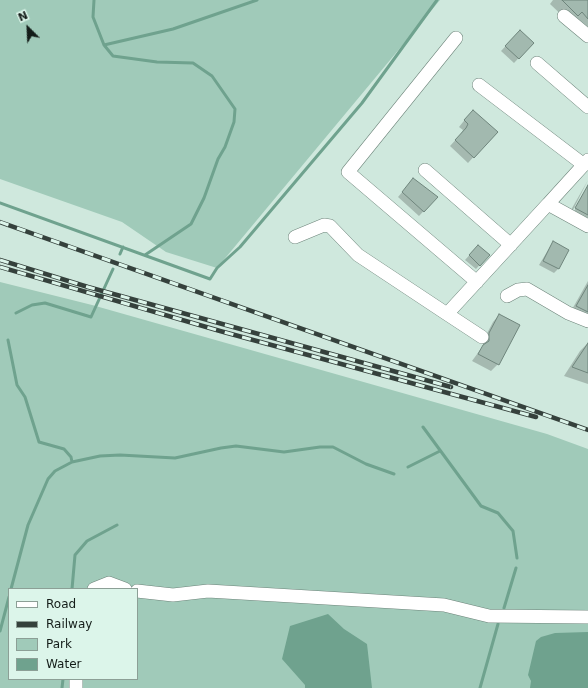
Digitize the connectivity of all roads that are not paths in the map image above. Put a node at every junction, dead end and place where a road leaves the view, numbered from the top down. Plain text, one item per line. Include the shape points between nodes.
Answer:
1 (564, 16) dead end
2 (588, 36) edge
3 (456, 38) dead end
4 (536, 63) dead end
5 (479, 85) dead end
6 (588, 107) edge
7 (586, 163) edge
8 (425, 170) dead end
9 (548, 204) junction
10 (588, 226) edge
11 (295, 237) dead end
12 (508, 249) junction
13 (477, 282) junction
14 (507, 296) dead end
15 (447, 314) junction
16 (588, 321) edge
17 (482, 337) dead end
18 (96, 588) edge
19 (122, 588) edge
20 (138, 591) edge
21 (588, 617) edge

1 - 2 street
3 - 13 street via 348,172
4 - 6 street
5 - 7 street
7 - 9 street
8 - 12 street
9 - 10 street
9 - 12 street
11 - 15 street via 324,225 330,226 358,255
12 - 13 street
13 - 15 street
14 - 16 street via 518,290 527,289 568,313
15 - 17 street
18 - 19 street via 109,583
20 - 21 street via 173,595 208,591 444,605 489,616

